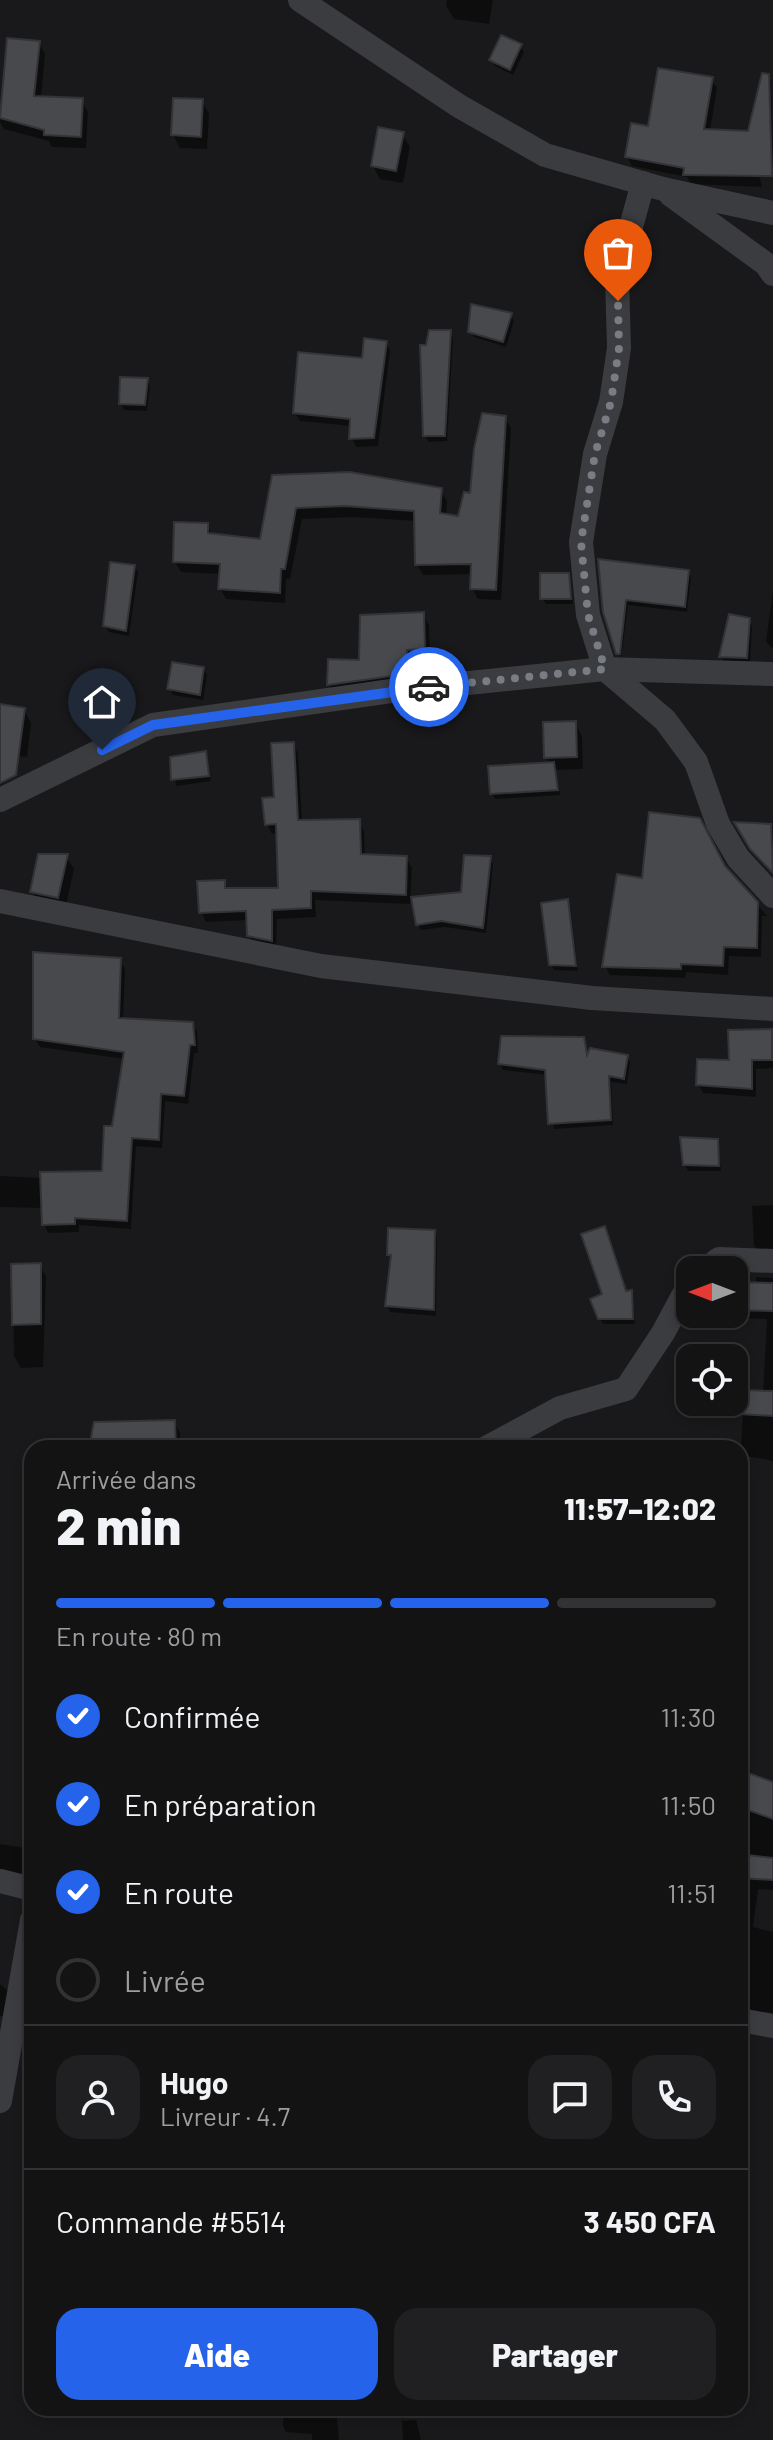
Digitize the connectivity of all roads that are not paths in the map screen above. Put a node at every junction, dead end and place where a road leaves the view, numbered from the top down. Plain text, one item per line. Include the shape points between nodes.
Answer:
1 (300, 0) edge
2 (653, 186) junction
3 (773, 213) edge
4 (773, 274) edge
5 (605, 669) junction
6 (773, 674) edge
7 (0, 800) edge
8 (773, 896) edge
9 (0, 901) edge
10 (773, 1009) edge
11 (748, 1260) edge
12 (773, 1261) edge
13 (676, 1309) edge
14 (501, 1440) edge
15 (0, 1881) edge
16 (24, 1887) edge
17 (24, 1965) edge
18 (748, 2021) edge
19 (773, 2026) edge
20 (0, 2101) edge

1 - 2 street via 459,106 545,155
2 - 3 street
2 - 4 street
2 - 5 street via 617,278 619,348 581,542 588,615
5 - 6 street
5 - 7 street via 391,691 153,725
5 - 8 street via 665,720 696,762 718,824 738,858
9 - 10 street via 321,966 592,998
11 - 12 street
13 - 14 street via 626,1389 560,1408
15 - 16 street
17 - 20 street
18 - 19 street

